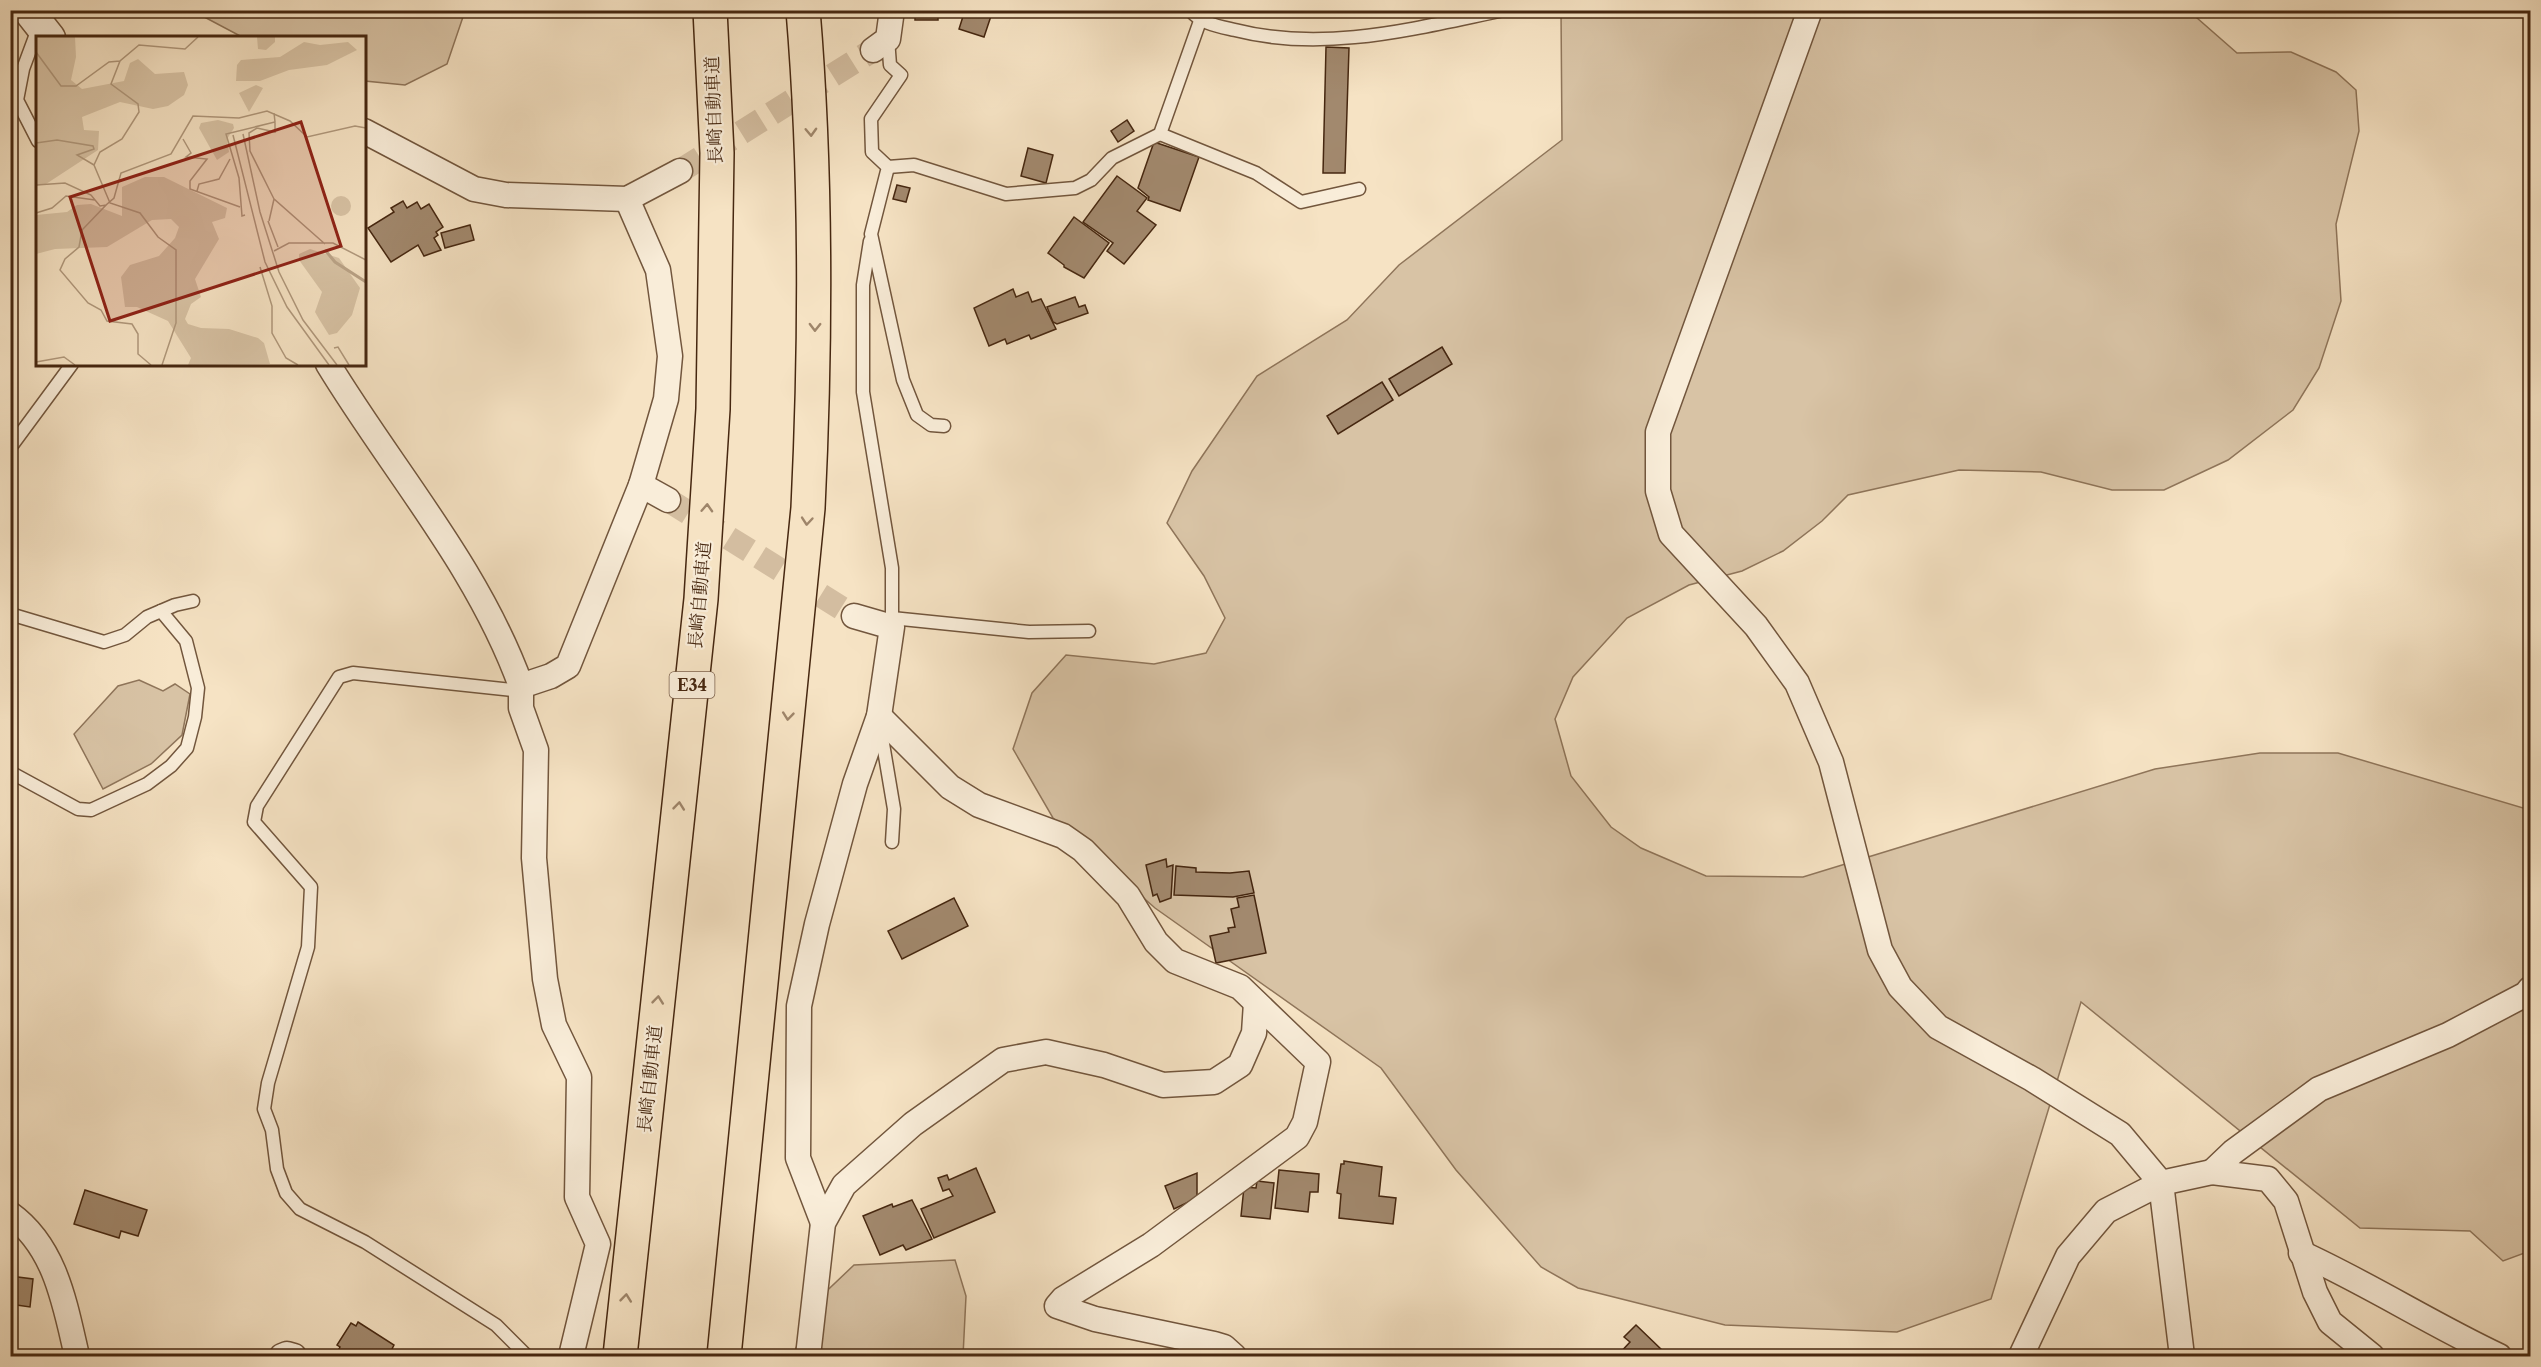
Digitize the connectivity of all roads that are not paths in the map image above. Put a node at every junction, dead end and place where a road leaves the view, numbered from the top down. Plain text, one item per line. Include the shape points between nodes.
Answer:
1 (710, 10) edge
2 (803, 10) edge
3 (811, 10) edge
4 (892, 10) edge
5 (1190, 10) edge
6 (1504, 10) edge
7 (1810, 10) edge
8 (1200, 21) junction
9 (39, 24) edge
10 (880, 45) joint
11 (810, 84) junction
12 (366, 132) edge
13 (1160, 134) junction
14 (36, 137) edge
15 (888, 167) junction
16 (680, 171) tunnel mouth
17 (1359, 189) dead end
18 (627, 199) junction
19 (871, 234) junction
20 (71, 366) edge
21 (329, 366) edge
22 (945, 426) dead end
23 (10, 448) edge
24 (640, 485) junction
25 (668, 500) tunnel mouth
26 (193, 601) dead end
27 (161, 611) junction
28 (10, 614) edge
29 (854, 616) tunnel mouth
30 (892, 623) junction
31 (1089, 631) dead end
32 (521, 688) junction
33 (879, 716) junction
34 (10, 772) edge
35 (892, 842) dead end
36 (2530, 988) edge
37 (1256, 1003) junction
38 (2212, 1172) junction
39 (2161, 1183) junction
40 (10, 1214) edge
41 (824, 1223) junction
42 (2301, 1253) junction
43 (77, 1356) edge
44 (282, 1356) edge
45 (294, 1356) edge
46 (527, 1356) edge
47 (572, 1356) edge
48 (620, 1356) edge
49 (724, 1356) edge
50 (808, 1356) edge
51 (1234, 1356) edge
52 (2021, 1356) edge
53 (2182, 1356) edge
54 (2372, 1356) edge
55 (2499, 1356) edge

48 -> 1 highway, 長崎自動車道 / E34 via 701,599 712,409 717,164
2 - 11 highway
3 - 11 highway
4 - 10 street
5 - 8 lane
6 - 8 lane via 1379,36 1293,40
7 - 39 street via 1658,432 1658,490 1671,534 1756,626 1797,683 1831,762 1880,950 1900,987 1938,1027 2120,1134
8 - 13 lane
9 - 14 lane via 17,100
10 - 15 lane via 890,65 901,75 870,119 873,152
11 -> 49 highway via 816,252 808,508
12 - 18 street via 474,189 506,195
13 - 15 lane via 1112,158 1091,180 1075,188 1006,194 914,165
13 - 17 lane via 1256,173 1301,202
15 - 19 lane
16 - 18 street
18 - 24 street via 658,270 670,356 666,399
19 - 22 lane via 903,380 917,415 931,425
19 - 30 lane via 863,285 863,392 892,568
20 - 23 lane
21 - 32 street via 442,533 507,648
24 - 25 street
24 - 32 street via 567,666
26 - 27 lane
27 - 28 lane via 125,635 104,642
27 - 34 lane via 186,641 198,688 186,748 171,766 147,784 91,810 78,809
29 - 30 street
30 - 31 lane via 1029,632
30 - 33 street
32 - 46 lane via 353,673 339,677 257,806 254,822 311,887 308,947 264,1109 286,1193 300,1209 365,1242 496,1325
32 - 47 street via 521,708 536,750 534,858 545,980 555,1025 579,1077 577,1197 598,1244
33 - 35 lane via 894,809
33 - 37 street via 950,787 979,805 1062,836 1083,850 1128,896 1156,942 1175,961 1239,987
33 - 41 street via 855,784 799,1006 798,1158
36 - 38 street via 2526,994 2448,1035 2319,1089
37 - 41 street via 1254,1033 1240,1065 1214,1082 1163,1085 1104,1065 1046,1052 1003,1060 913,1124 844,1185
37 - 51 street via 1318,1062 1305,1122 1297,1137 1151,1245 1057,1306 1095,1319 1214,1344
38 - 39 street
38 - 42 street via 2268,1179 2286,1201
39 - 52 street via 2106,1211 2068,1256
39 - 53 street
40 - 43 street via 27,1226 55,1272
41 - 50 street
42 - 54 street via 2330,1322
42 - 55 street via 2349,1275 2438,1328
44 - 45 street

